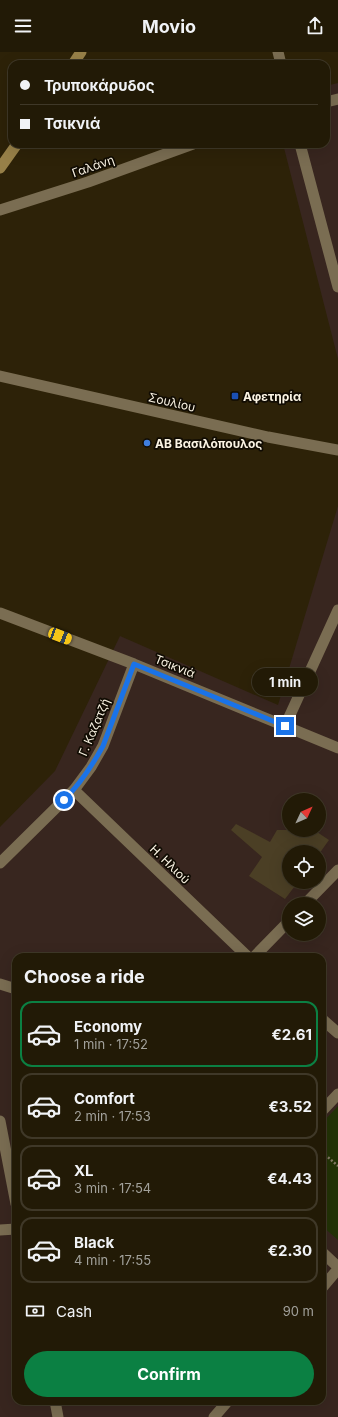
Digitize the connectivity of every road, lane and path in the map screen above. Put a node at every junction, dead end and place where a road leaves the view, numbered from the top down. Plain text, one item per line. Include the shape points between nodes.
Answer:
1 (14, 148) edge
2 (182, 148) edge
3 (301, 148) edge
4 (0, 168) edge
5 (0, 210) edge
6 (338, 287) edge
7 (0, 376) edge
8 (338, 450) edge
9 (338, 610) edge
10 (0, 613) edge
11 (134, 664) junction
12 (285, 726) junction
13 (338, 748) edge
14 (74, 790) junction
15 (0, 863) edge
16 (338, 870) edge
17 (312, 897) edge
18 (282, 928) edge
19 (244, 953) edge
20 (258, 953) edge
21 (0, 984) edge
22 (12, 988) edge
23 (326, 1022) edge
24 (338, 1031) edge
25 (338, 1094) edge
26 (326, 1107) edge
27 (0, 1121) edge
28 (326, 1156) edge
29 (338, 1166) edge
30 (12, 1183) edge
31 (12, 1229) edge
32 (0, 1230) edge
33 (326, 1256) edge
34 (338, 1268) edge
35 (326, 1283) edge
36 (56, 1405) edge
37 (224, 1405) edge
38 (58, 1417) edge
39 (214, 1417) edge

1 - 4 main road
2 - 5 street, Γαλάνη
3 - 6 street
7 - 8 street, Σουλίου via 268,437
9 - 12 street
10 - 11 street, Τσικνιά
11 - 12 street, Τσικνιά
11 - 14 street, Γ. Καζατζή via 103,746 92,767
12 - 13 street, Τσικνιά
14 - 15 street, Γ. Καζατζή
14 - 19 street, Η. Ηλιού
16 - 17 street
18 - 20 street
21 - 22 street
23 - 24 street
25 - 26 street
27 - 30 street
28 - 29 path
31 - 32 street
33 - 34 street
34 - 35 street
36 - 38 street
37 - 39 street

